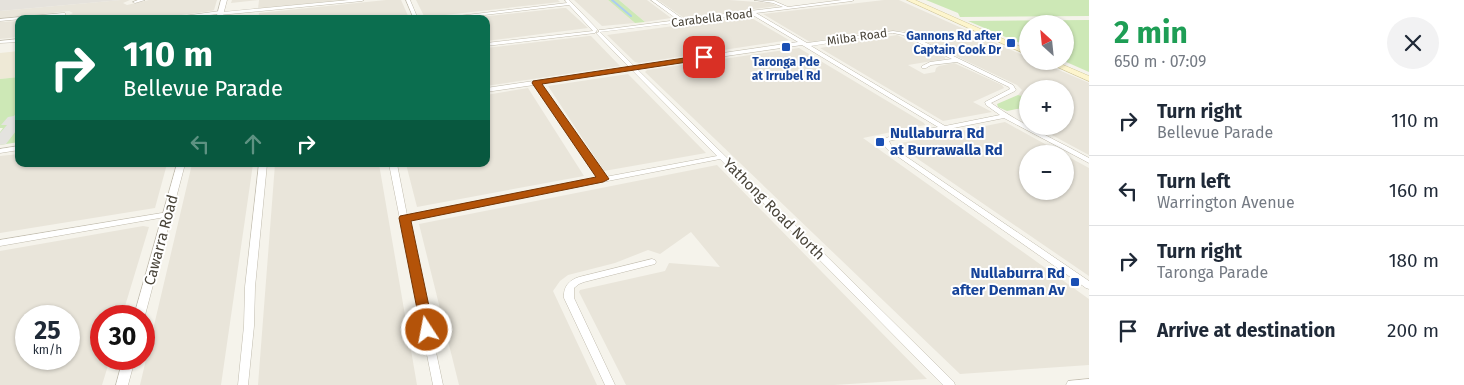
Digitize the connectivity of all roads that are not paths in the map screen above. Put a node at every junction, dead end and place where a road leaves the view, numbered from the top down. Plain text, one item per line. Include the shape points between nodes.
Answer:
1 (143, 0) edge
2 (224, 0) edge
3 (362, 0) edge
4 (408, 0) edge
5 (654, 0) edge
6 (756, 0) edge
7 (852, 0) edge
8 (906, 1) edge
9 (136, 2) dead end
10 (568, 2) edge
11 (788, 8) junction
12 (753, 13) junction
13 (63, 14) dead end
14 (52, 15) edge
15 (220, 15) edge
16 (414, 15) edge
17 (466, 15) edge
18 (15, 19) edge
19 (0, 20) edge
20 (682, 21) junction
21 (597, 31) junction
22 (15, 40) edge
23 (0, 42) edge
24 (490, 44) edge
25 (804, 44) junction
26 (1019, 49) edge
27 (956, 60) junction
28 (924, 67) dead end
29 (632, 68) junction
30 (1068, 70) edge
31 (1089, 79) edge
32 (536, 83) junction
33 (490, 89) edge
34 (1005, 116) junction
35 (942, 127) junction
36 (15, 148) edge
37 (0, 150) edge
38 (722, 157) junction
39 (1089, 161) edge
40 (180, 167) edge
41 (262, 167) edge
42 (394, 167) edge
43 (603, 179) junction
44 (168, 214) junction
45 (405, 218) junction
46 (0, 243) edge
47 (652, 262) dead end
48 (1089, 286) edge
49 (143, 305) edge
50 (126, 370) edge
51 (1089, 384) edge
52 (122, 385) edge
53 (243, 385) edge
54 (438, 385) edge
55 (610, 385) edge
56 (950, 385) edge
57 (1072, 385) edge

1 - 9 street
2 - 15 street
3 - 15 street
4 - 16 street
5 - 20 street
6 - 11 street
7 - 11 street, Carabella Road
8 - 26 main road
10 - 17 street
10 - 21 street, Yathong Road North
11 - 12 street, Carabella Road
12 - 20 street, Carabella Road
12 - 25 street
13 - 14 street
18 - 19 street
20 - 21 street, Carabella Road
21 - 24 street, Carabella Road
21 - 29 street, Yathong Road North
22 - 23 street
25 - 27 street, Milba Road via 895,32
25 - 29 street, Milba Road
25 - 35 street
27 - 28 street
27 - 34 street, Milba Road via 1013,88 988,102
29 - 32 street, Milba Road
29 - 38 street, Yathong Road North
30 - 31 main road
32 - 33 street, Milba Road
32 - 43 street
34 - 35 street
34 - 39 street
35 - 48 street via 891,138 886,142 889,148
36 - 37 street
38 - 43 street
38 - 56 street, Yathong Road North
40 - 44 street, Cawarra Road
41 - 53 street
42 - 45 street
43 - 45 street
44 - 46 street
44 - 49 street, Cawarra Road
45 - 54 street
47 - 55 street via 582,279 568,290
50 - 52 street
51 - 57 street

